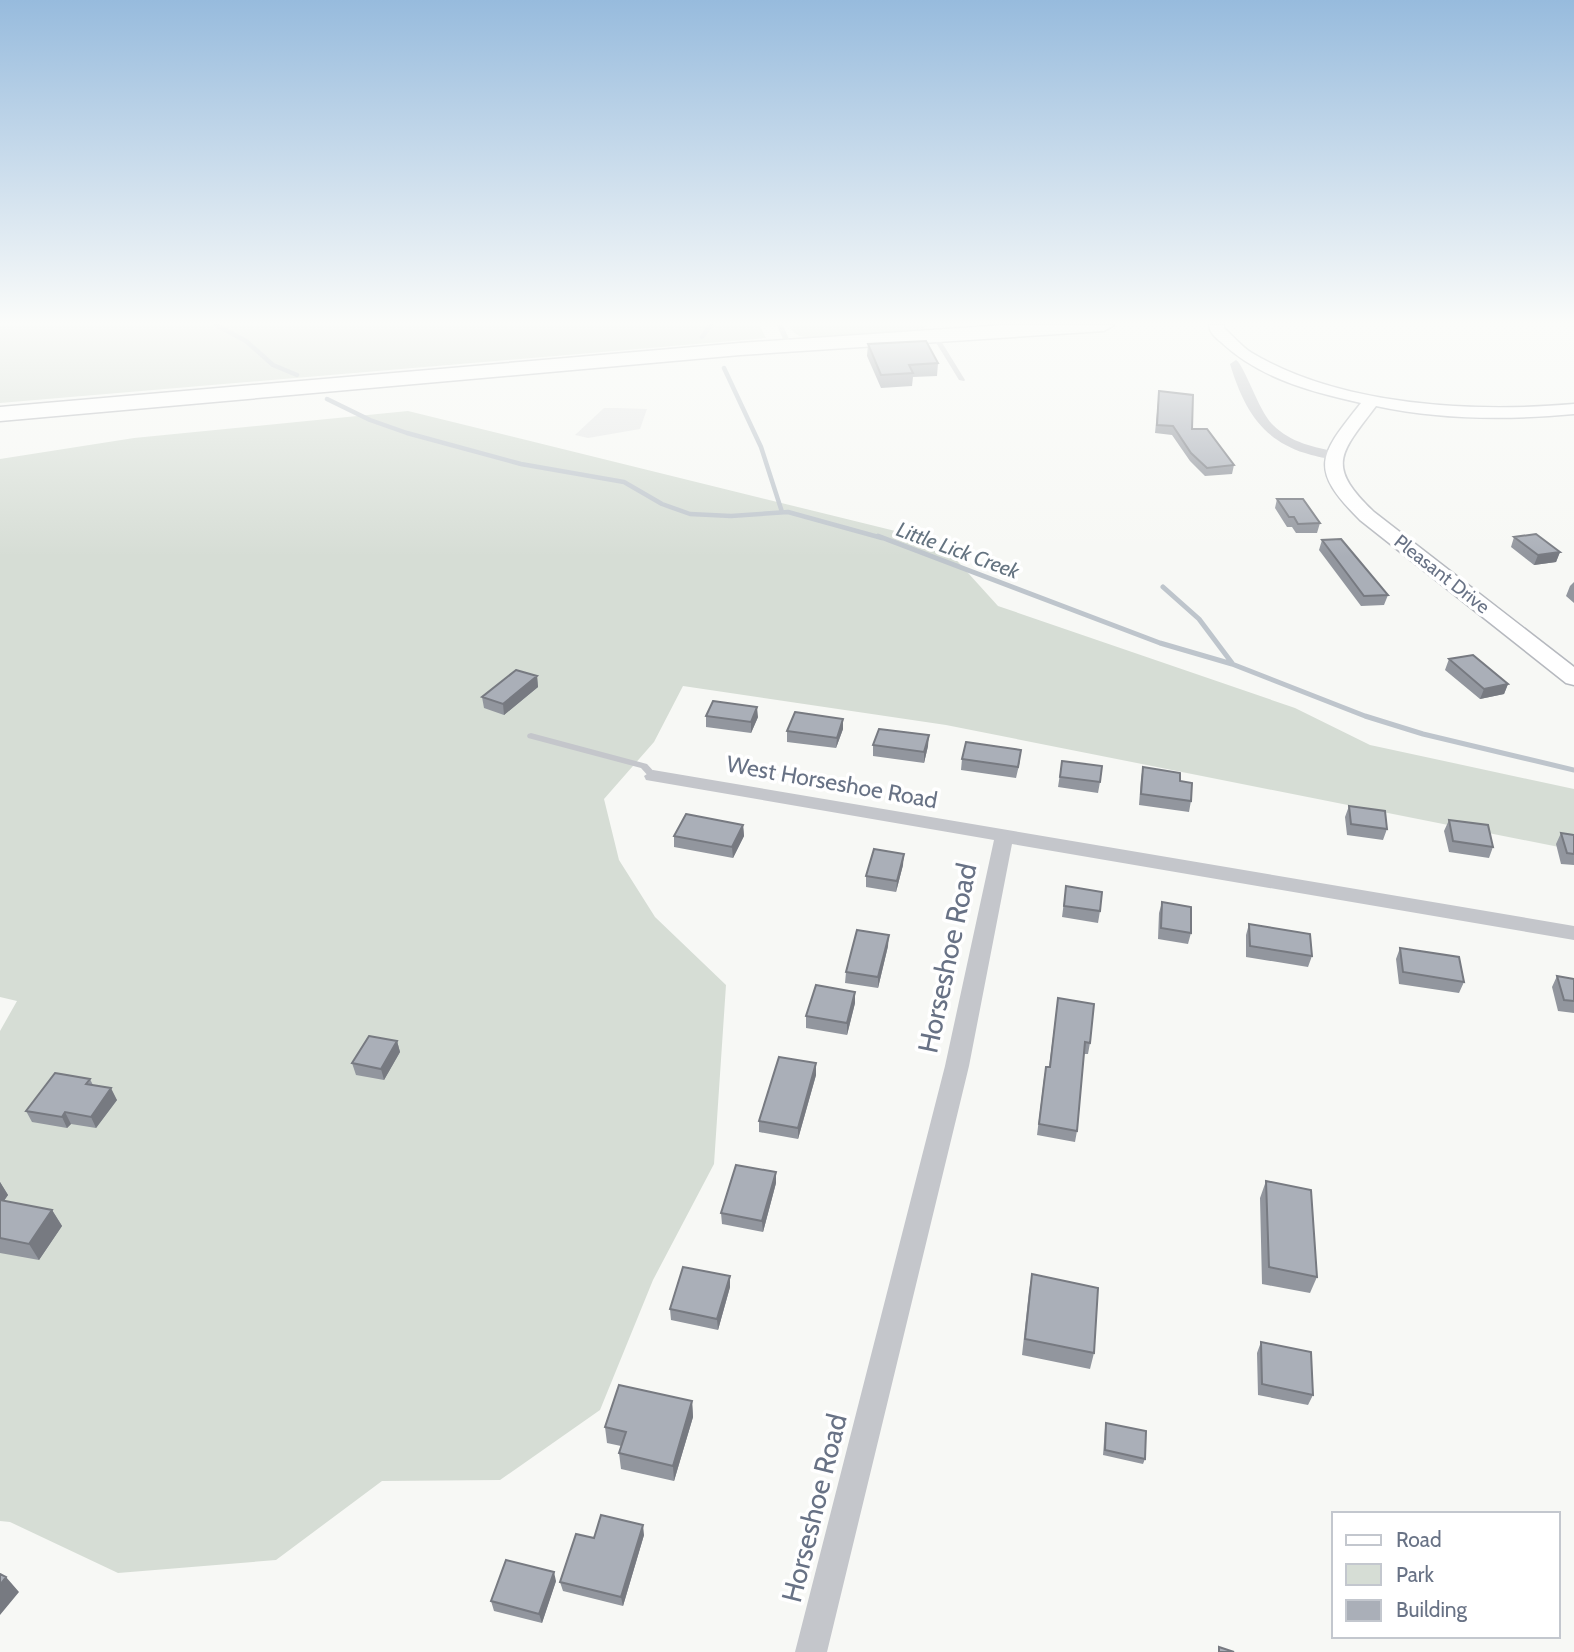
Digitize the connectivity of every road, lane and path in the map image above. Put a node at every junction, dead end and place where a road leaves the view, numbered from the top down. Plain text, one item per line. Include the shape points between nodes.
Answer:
1 (138, 402) edge
2 (1251, 402) edge
3 (1371, 402) edge
4 (1391, 402) edge
5 (1574, 409) edge
6 (0, 414) edge
7 (1333, 455) junction
8 (1574, 678) edge
9 (531, 736) dead end
10 (653, 775) joint
11 (1004, 838) junction
12 (1574, 933) edge
13 (811, 1652) edge

1 - 6 highway
2 - 7 street via 1273,435
3 - 7 street
4 - 5 street via 1479,412
7 - 8 street, Pleasant Drive via 1335,478 1352,503
9 - 10 lane via 644,766
10 - 11 street, West Horseshoe Road
11 - 12 street
11 - 13 street, Horseshoe Road via 957,1066

